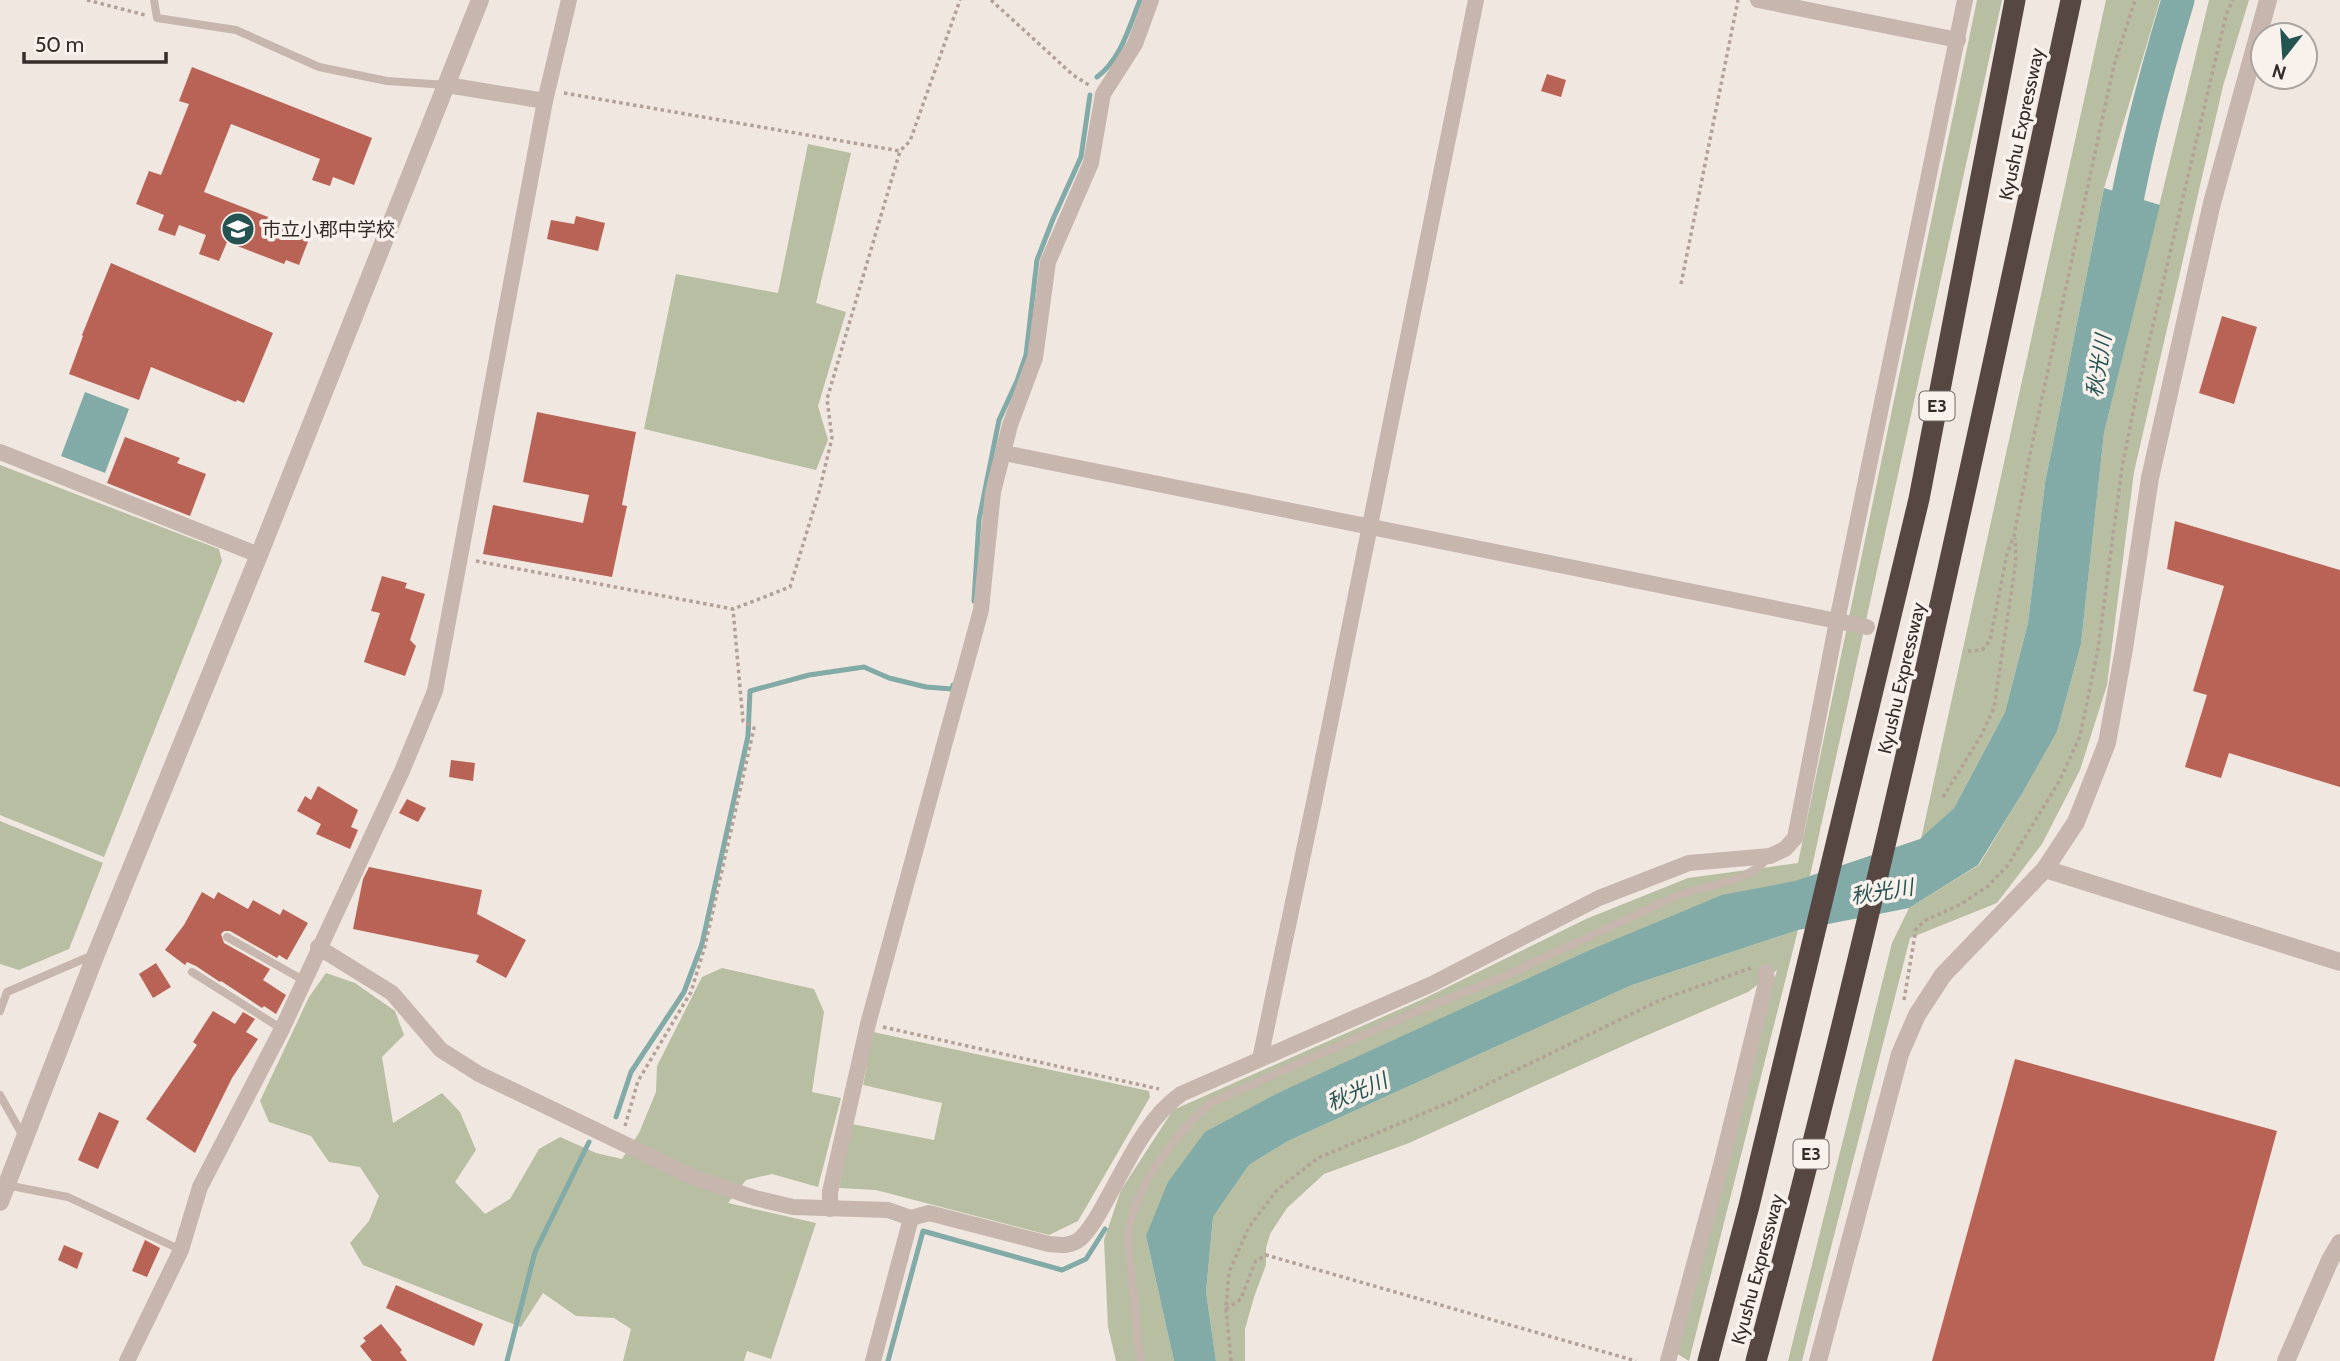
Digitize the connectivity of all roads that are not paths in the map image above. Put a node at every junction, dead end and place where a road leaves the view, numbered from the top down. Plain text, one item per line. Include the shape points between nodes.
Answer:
1 (154, 0) edge
2 (480, 0) edge
3 (569, 0) edge
4 (1151, 0) edge
5 (1476, 0) edge
6 (1759, 0) edge
7 (1965, 0) edge
8 (2015, 0) edge
9 (2071, 0) edge
10 (2268, 0) edge
11 (1958, 40) junction
12 (447, 85) junction
13 (547, 96) junction
14 (0, 452) edge
15 (1004, 453) junction
16 (1369, 526) junction
17 (259, 555) junction
18 (1837, 621) junction
19 (1867, 627) dead end
20 (1770, 856) junction
21 (2045, 869) junction
22 (227, 937) dead end
23 (318, 947) junction
24 (96, 954) junction
25 (2340, 962) edge
26 (192, 972) dead end
27 (1766, 972) road end
28 (303, 980) junction
29 (0, 1011) edge
30 (282, 1029) junction
31 (1260, 1059) junction
32 (0, 1095) edge
33 (25, 1139) junction
34 (2, 1190) edge
35 (830, 1209) junction
36 (911, 1218) junction
37 (2340, 1243) edge
38 (181, 1250) junction
39 (127, 1361) edge
40 (873, 1361) edge
41 (1140, 1361) edge
42 (1668, 1361) edge
43 (1708, 1361) edge
44 (1756, 1361) edge
45 (1818, 1361) edge
46 (2286, 1361) edge

1 - 12 lane via 157,18 236,30 319,67 387,81
2 - 12 street
3 - 13 street
4 - 15 street via 1135,44 1102,94 1091,163 1048,262 1035,358
5 - 16 street
6 - 11 street
7 - 11 street
8 - 43 highway, Kyushu Expressway / E3 via 1919,499
9 - 44 highway, Kyushu Expressway / E3 via 1899,791
10 - 21 street via 2212,203 2150,478 2107,743 2076,822
11 - 18 street
12 - 13 street
12 - 17 street
13 - 23 street via 435,691
14 - 17 street
15 - 16 street
15 - 35 street via 993,492 981,610 868,1024
16 - 18 street
16 - 31 street
17 - 24 street
18 - 19 street
18 - 20 street via 1795,838
20 - 31 street via 1689,863 1599,898 1432,984
20 - 41 lane via 1740,877 1678,895 1503,977 1209,1103 1185,1126 1152,1173 1129,1223
21 - 25 street
21 - 45 street via 1943,975 1917,1014 1900,1054
22 - 28 lane
23 - 28 street
23 - 35 street via 392,993 441,1050 479,1073 693,1177 755,1198
24 - 29 lane via 7,992
24 - 33 street
26 - 30 lane
27 - 42 street via 1751,1048
28 - 30 street
30 - 38 street via 200,1187
31 - 36 street via 1170,1102 1146,1130 1098,1215 1080,1239 1068,1245 929,1213
32 - 33 lane
33 - 34 street
34 - 38 lane via 68,1197
35 - 36 street via 888,1210
36 - 40 street
37 - 46 street
38 - 39 street

